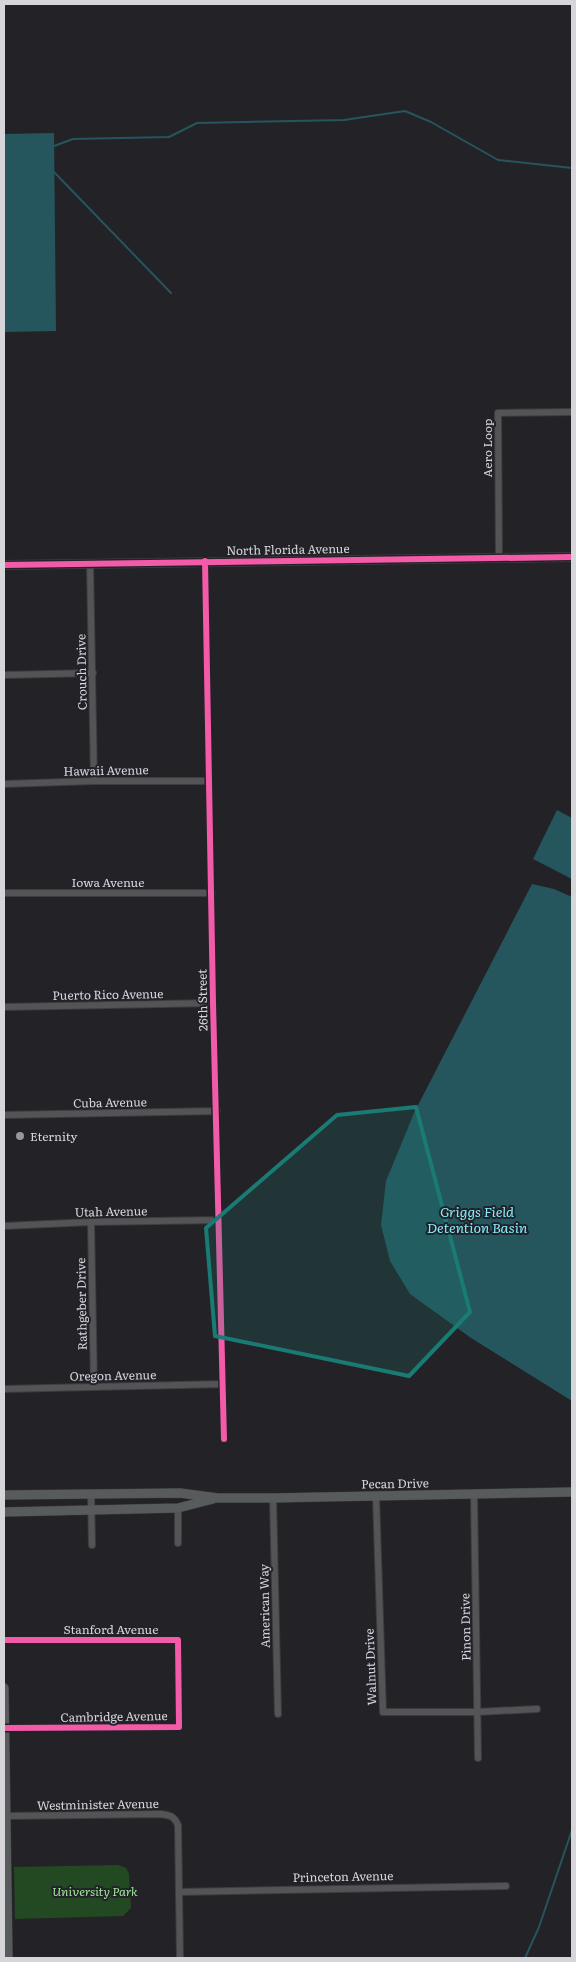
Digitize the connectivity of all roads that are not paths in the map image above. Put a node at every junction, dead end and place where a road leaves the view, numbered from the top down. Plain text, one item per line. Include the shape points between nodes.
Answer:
1 (572, 412) edge
2 (499, 557) junction
3 (572, 557) edge
4 (205, 561) junction
5 (90, 563) junction
6 (4, 565) edge
7 (93, 673) junction
8 (4, 675) edge
9 (94, 781) junction
10 (209, 781) junction
11 (4, 784) edge
12 (212, 893) junction
13 (4, 894) edge
14 (213, 1003) junction
15 (4, 1007) edge
16 (217, 1111) junction
17 (4, 1115) edge
18 (219, 1220) junction
19 (91, 1222) junction
20 (4, 1226) edge
21 (223, 1384) junction
22 (94, 1386) junction
23 (4, 1389) edge
24 (224, 1439) dead end
25 (572, 1492) edge
26 (91, 1494) junction
27 (4, 1495) edge
28 (474, 1495) junction
29 (376, 1496) junction
30 (218, 1498) junction
31 (273, 1498) junction
32 (178, 1508) junction
33 (91, 1511) junction
34 (4, 1512) edge
35 (178, 1543) dead end
36 (92, 1545) dead end
37 (4, 1640) edge
38 (178, 1681) joint
39 (4, 1688) edge
40 (537, 1709) dead end
41 (478, 1712) junction
42 (278, 1714) dead end
43 (4, 1728) edge
44 (478, 1758) dead end
45 (5, 1811) edge
46 (506, 1886) dead end
47 (179, 1892) junction
48 (6, 1894) edge
49 (8, 1958) edge
50 (180, 1958) edge

1 - 2 street, Aero Loop via 498,413
2 - 3 main road, North Florida Avenue
2 - 4 main road, North Florida Avenue
4 - 5 main road, North Florida Avenue
4 - 10 street, 26th Street
5 - 6 main road, North Florida Avenue
5 - 7 street, Crouch Drive
7 - 8 street
7 - 9 street, Crouch Drive
9 - 10 street, Hawaii Avenue
9 - 11 street, Hawaii Avenue
10 - 12 street, 26th Street
12 - 13 street, Iowa Avenue
12 - 14 street, 26th Street
14 - 15 street, Puerto Rico Avenue
14 - 16 street, 26th Street
16 - 17 street, Cuba Avenue
16 - 18 street, 26th Street
18 - 19 street, Utah Avenue
18 - 21 street, 26th Street
19 - 20 street, Utah Avenue
19 - 22 street, Rathgeber Drive
21 - 22 street, Oregon Avenue
21 - 24 street, 26th Street
22 - 23 street, Oregon Avenue
25 - 28 main road, Pecan Drive
26 - 27 main road, Pecan Drive
26 - 30 main road, Pecan Drive via 180,1493
26 - 33 street
28 - 29 main road, Pecan Drive
28 - 41 street, Pinon Drive
29 - 31 main road, Pecan Drive
29 - 41 street, Walnut Drive via 383,1712
30 - 31 main road, Pecan Drive
30 - 32 main road, Pecan Drive
31 - 42 street, American Way
32 - 33 main road, Pecan Drive
32 - 35 street
33 - 34 main road, Pecan Drive
33 - 36 street
37 - 38 street, Stanford Avenue via 178,1640
38 - 43 street, Cambridge Avenue via 179,1727
39 - 43 main road
40 - 41 street, Walnut Drive
41 - 44 street, Pinon Drive
43 - 45 main road
45 - 47 street, Westminister Avenue via 169,1815 175,1818 178,1826
45 - 48 main road
46 - 47 street, Princeton Avenue
47 - 50 street
48 - 49 main road

